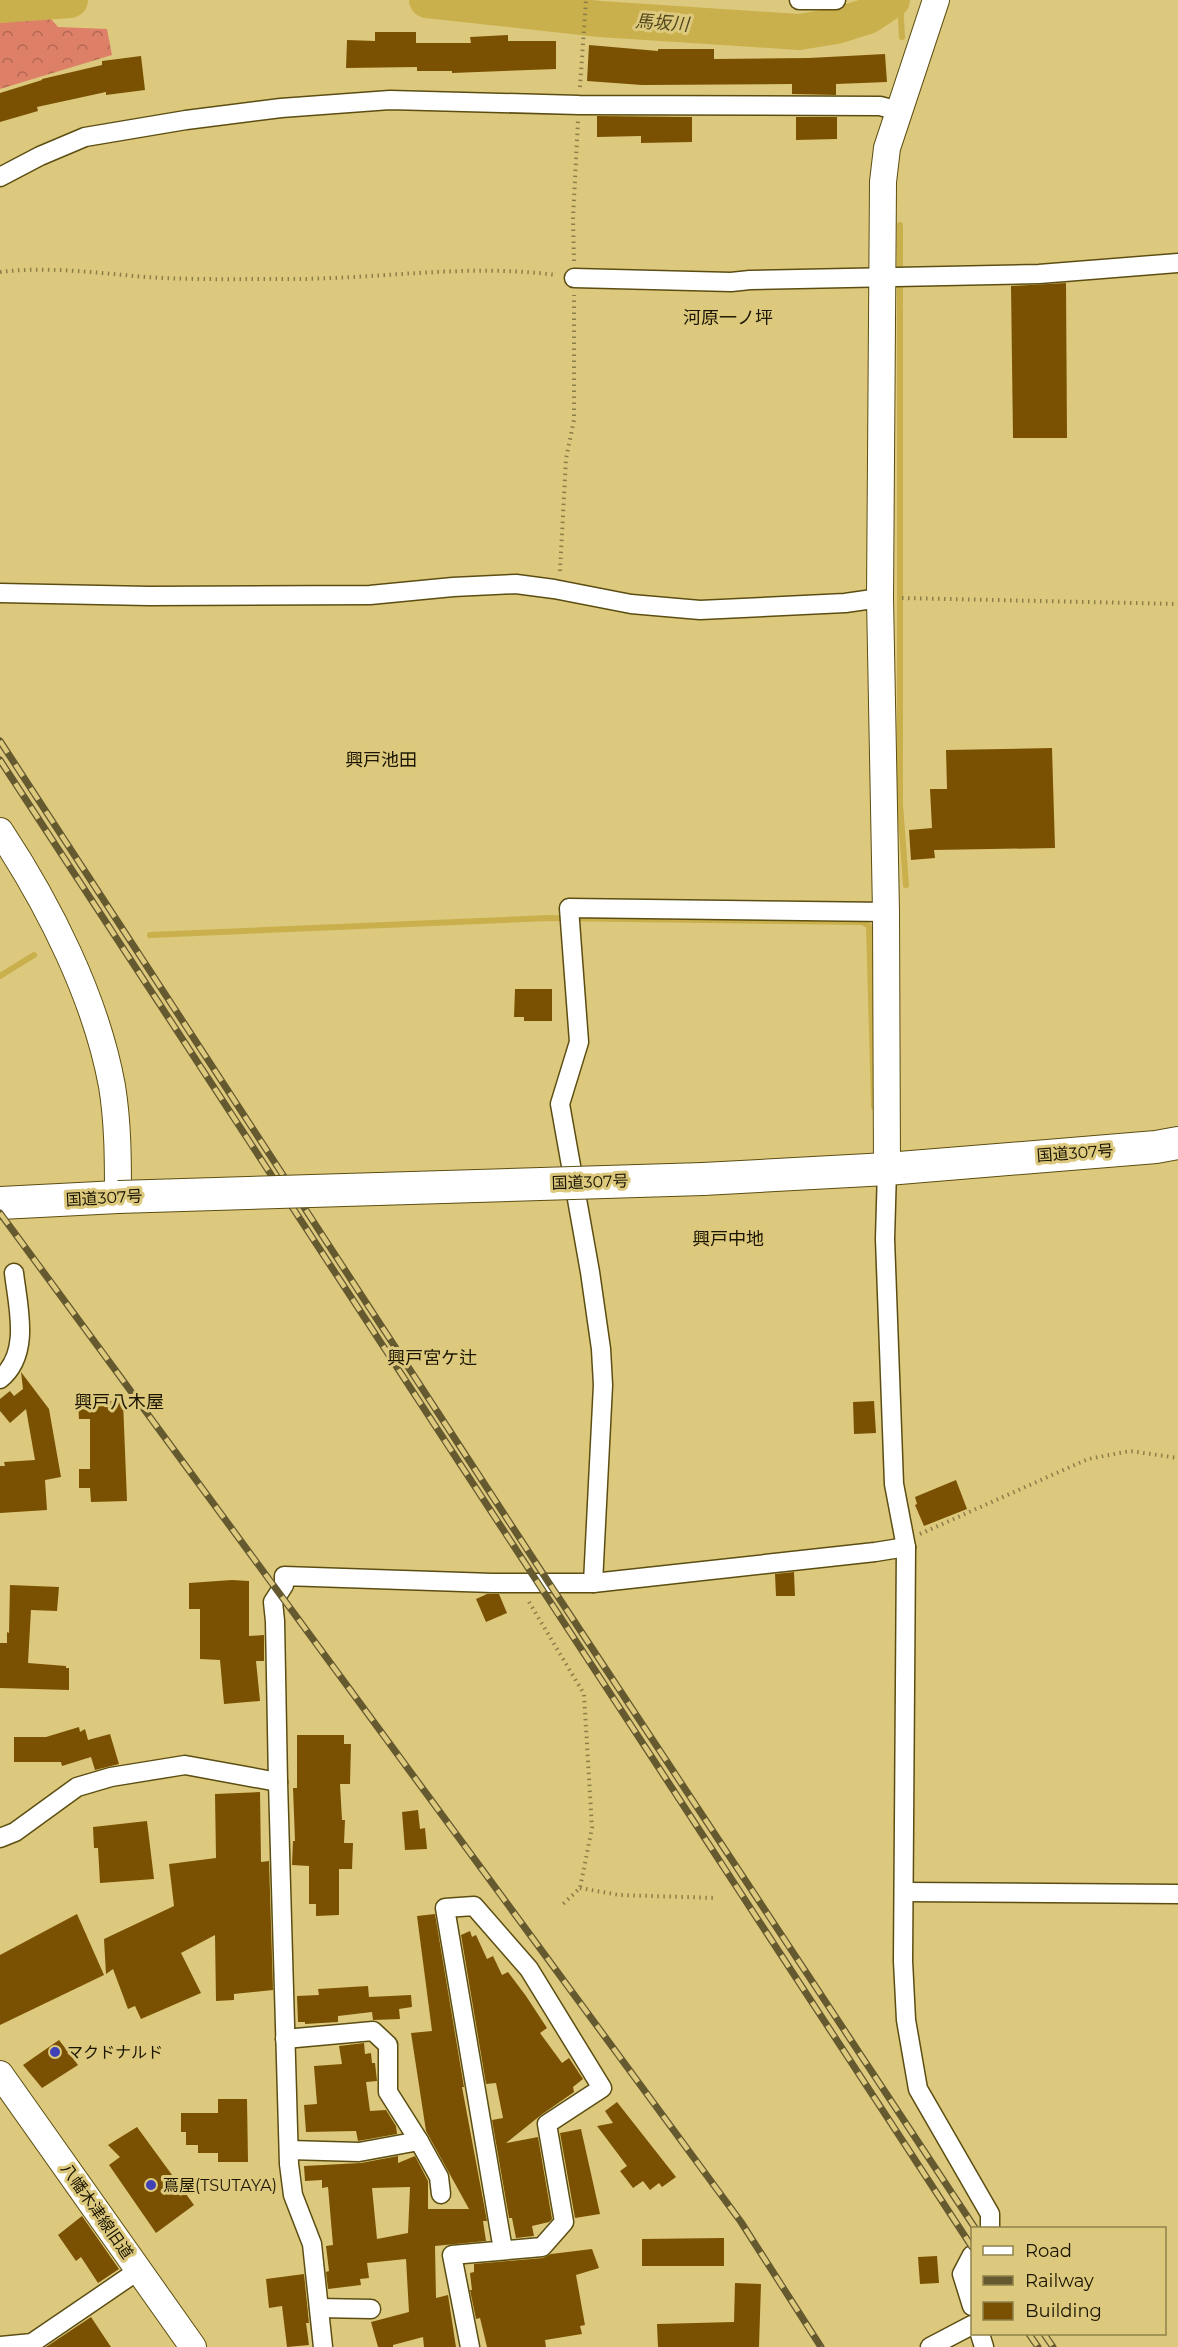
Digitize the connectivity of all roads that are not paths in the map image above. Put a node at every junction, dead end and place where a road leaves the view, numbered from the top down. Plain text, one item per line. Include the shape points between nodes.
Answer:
1 (799, 0) edge
2 (836, 0) edge
3 (936, 0) edge
4 (899, 111) junction
5 (0, 177) edge
6 (1178, 263) edge
7 (881, 275) junction
8 (574, 278) road end
9 (0, 593) edge
10 (880, 598) junction
11 (0, 831) edge
12 (886, 912) junction
13 (1178, 1143) edge
14 (887, 1169) junction
15 (118, 1197) junction
16 (0, 1203) edge
17 (14, 1273) dead end
18 (0, 1379) edge
19 (905, 1542) junction
20 (593, 1583) junction
21 (278, 1782) junction
22 (0, 1838) edge
23 (904, 1892) junction
24 (1178, 1894) edge
25 (285, 2039) junction
26 (0, 2074) edge
27 (419, 2141) junction
28 (289, 2150) junction
29 (441, 2194) dead end
30 (990, 2227) edge
31 (503, 2250) junction
32 (971, 2257) edge
33 (139, 2271) junction
34 (971, 2303) edge
35 (319, 2308) junction
36 (371, 2309) dead end
37 (971, 2326) edge
38 (0, 2346) edge
39 (193, 2347) edge
40 (323, 2347) edge
41 (470, 2347) edge
42 (930, 2347) edge

1 - 2 street
3 - 4 street
4 - 5 street via 880,105 579,105 390,100 257,111 85,137
4 - 7 street via 887,148 883,182
6 - 7 street via 1039,274
7 - 8 street via 731,282
7 - 10 street
9 - 10 street via 370,595 516,585 631,604 700,610
10 - 12 street
11 - 15 street via 49,911 101,1043 112,1086
12 - 14 street
12 - 20 street via 569,908 579,1042 560,1104 590,1272 603,1385
13 - 14 highway, 国道307号
14 - 15 highway, 国道307号, bridge via 703,1179
14 - 19 street via 885,1239 894,1484
15 - 16 highway, 国道307号
17 - 18 street via 21,1336 10,1371
19 - 20 street via 876,1552
19 - 23 street
20 - 21 street via 284,1576 284,1585 273,1602
21 - 22 street via 185,1765 111,1777 77,1787 15,1832
21 - 25 street
23 - 24 street
23 - 30 street via 906,2020 918,2089 990,2214
25 - 27 street via 374,2031 388,2045 387,2092
25 - 28 street
26 - 33 street, 八幡木津線旧道
27 - 28 street via 359,2152
27 - 29 street via 439,2176
28 - 35 street via 294,2195 312,2244
31 - 31 street via 542,2247 564,2222 547,2124 602,2088 529,1969 474,1906 446,1908
31 - 41 street via 452,2255
32 - 34 street via 962,2274
33 - 38 street via 32,2343
33 - 39 street, 八幡木津線旧道
35 - 36 street
35 - 40 street
37 - 42 street

